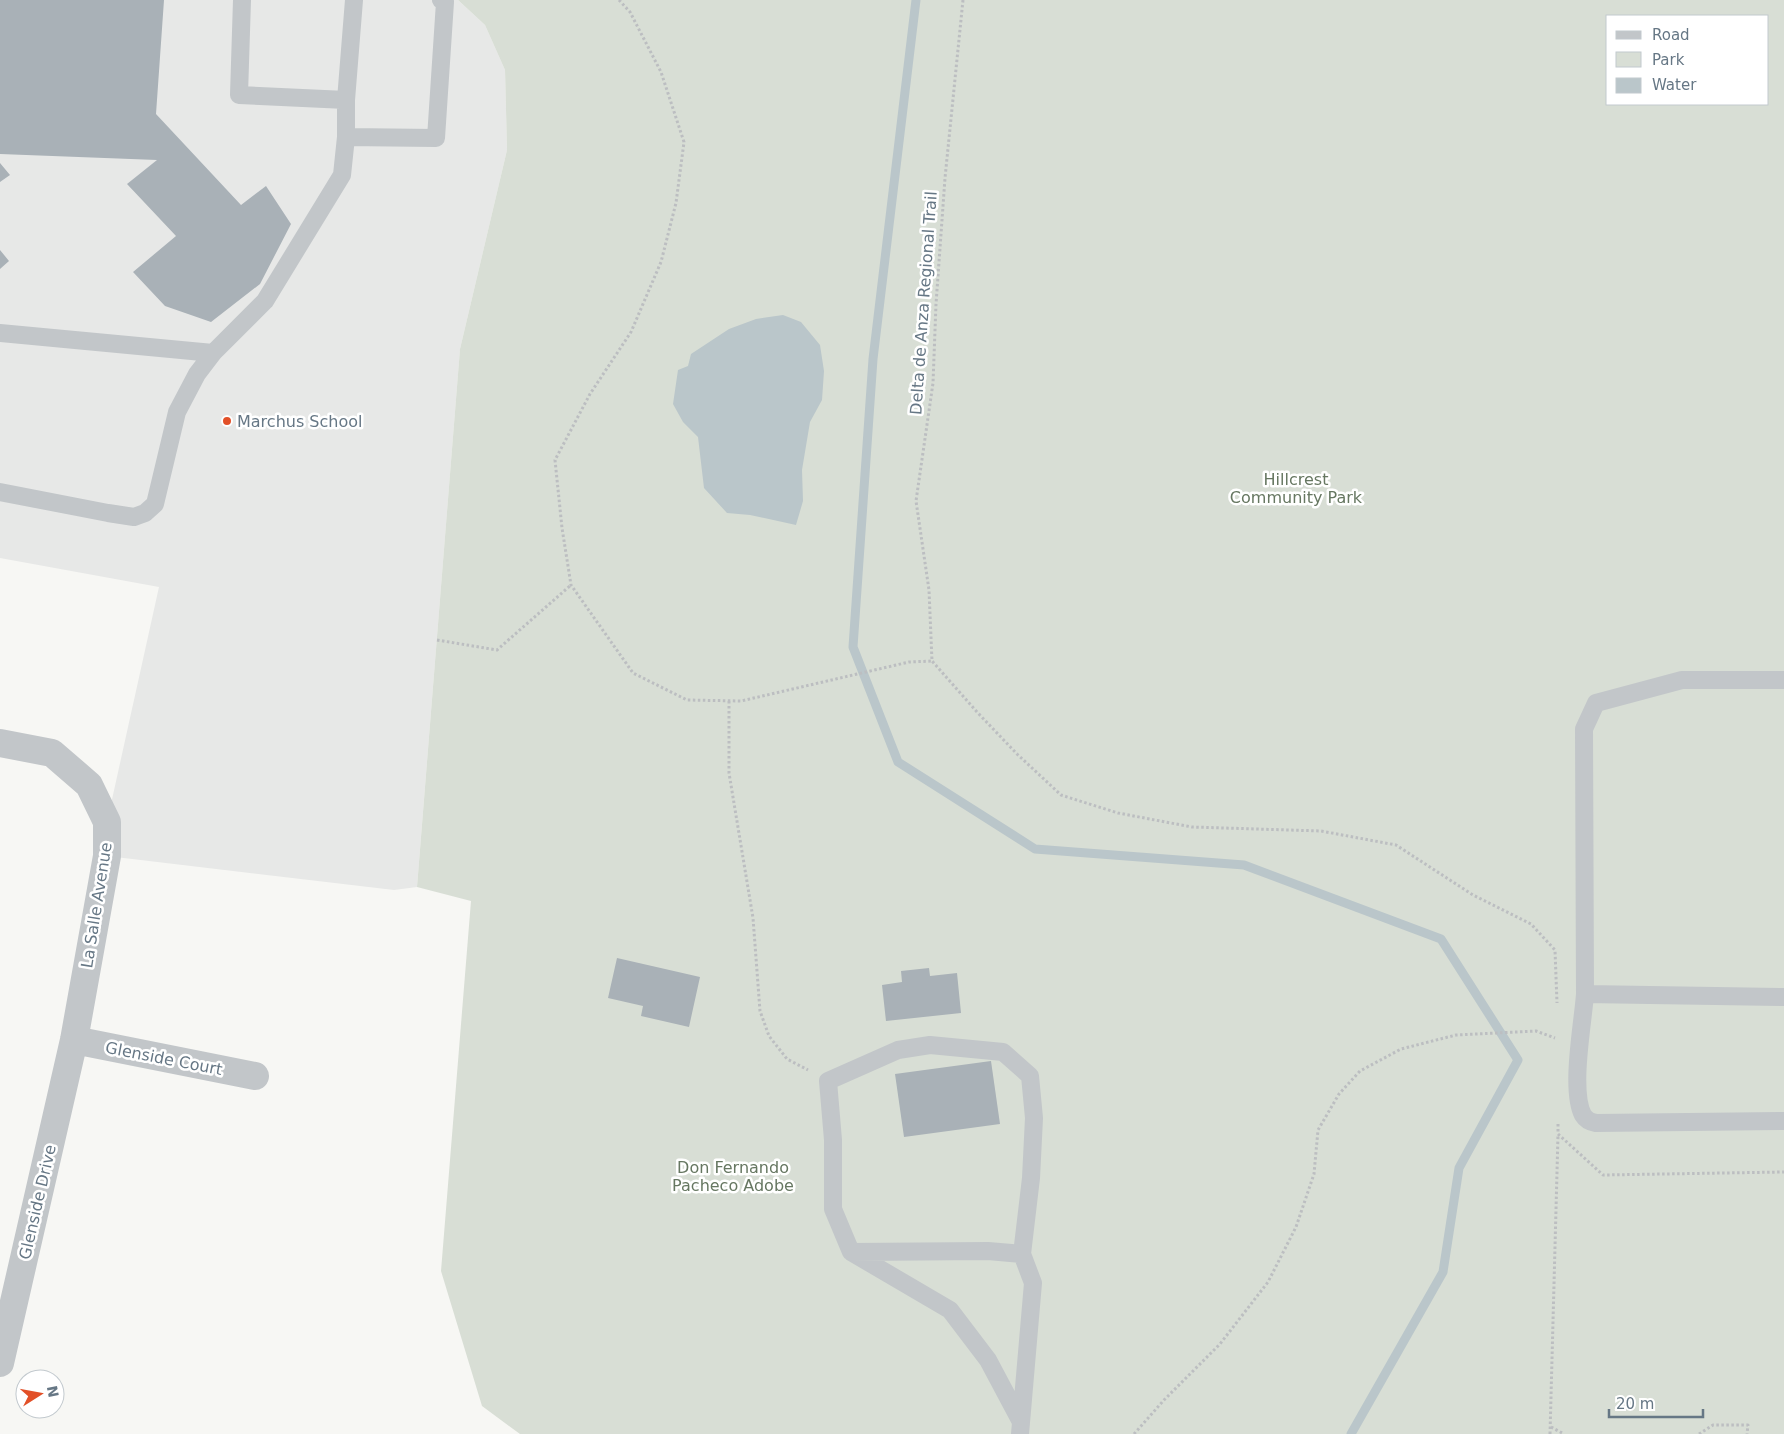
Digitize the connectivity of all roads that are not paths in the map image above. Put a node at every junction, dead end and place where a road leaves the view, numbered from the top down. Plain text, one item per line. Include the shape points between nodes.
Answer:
1 (242, 0) edge
2 (354, 0) edge
3 (441, 0) edge
4 (346, 100) junction
5 (346, 137) junction
6 (0, 333) edge
7 (213, 353) junction
8 (0, 492) edge
9 (1784, 680) edge
10 (0, 743) edge
11 (1586, 994) junction
12 (1784, 997) edge
13 (74, 1040) junction
14 (255, 1076) dead end
15 (1784, 1121) edge
16 (851, 1252) junction
17 (1022, 1254) junction
18 (0, 1363) edge
19 (1021, 1428) edge

1 - 4 lane via 239,95
2 - 4 lane
3 - 5 lane via 445,2 436,138
4 - 5 lane
5 - 7 lane via 342,176 265,301
6 - 7 lane
7 - 8 lane via 197,374 177,412 154,504 145,512 134,517
9 - 11 lane via 1682,680 1596,703 1584,729
10 - 13 street, La Salle Avenue via 52,753 89,785 107,822 107,856
11 - 12 lane
11 - 15 lane via 1577,1078 1580,1108 1589,1122
13 - 14 street, Glenside Court
13 - 18 street, Glenside Drive
16 - 17 lane
16 - 17 lane via 833,1208 833,1140 828,1081 898,1050 930,1045 1003,1052 1030,1076 1034,1118
16 - 19 lane via 950,1310 988,1360
17 - 19 lane via 1033,1283

